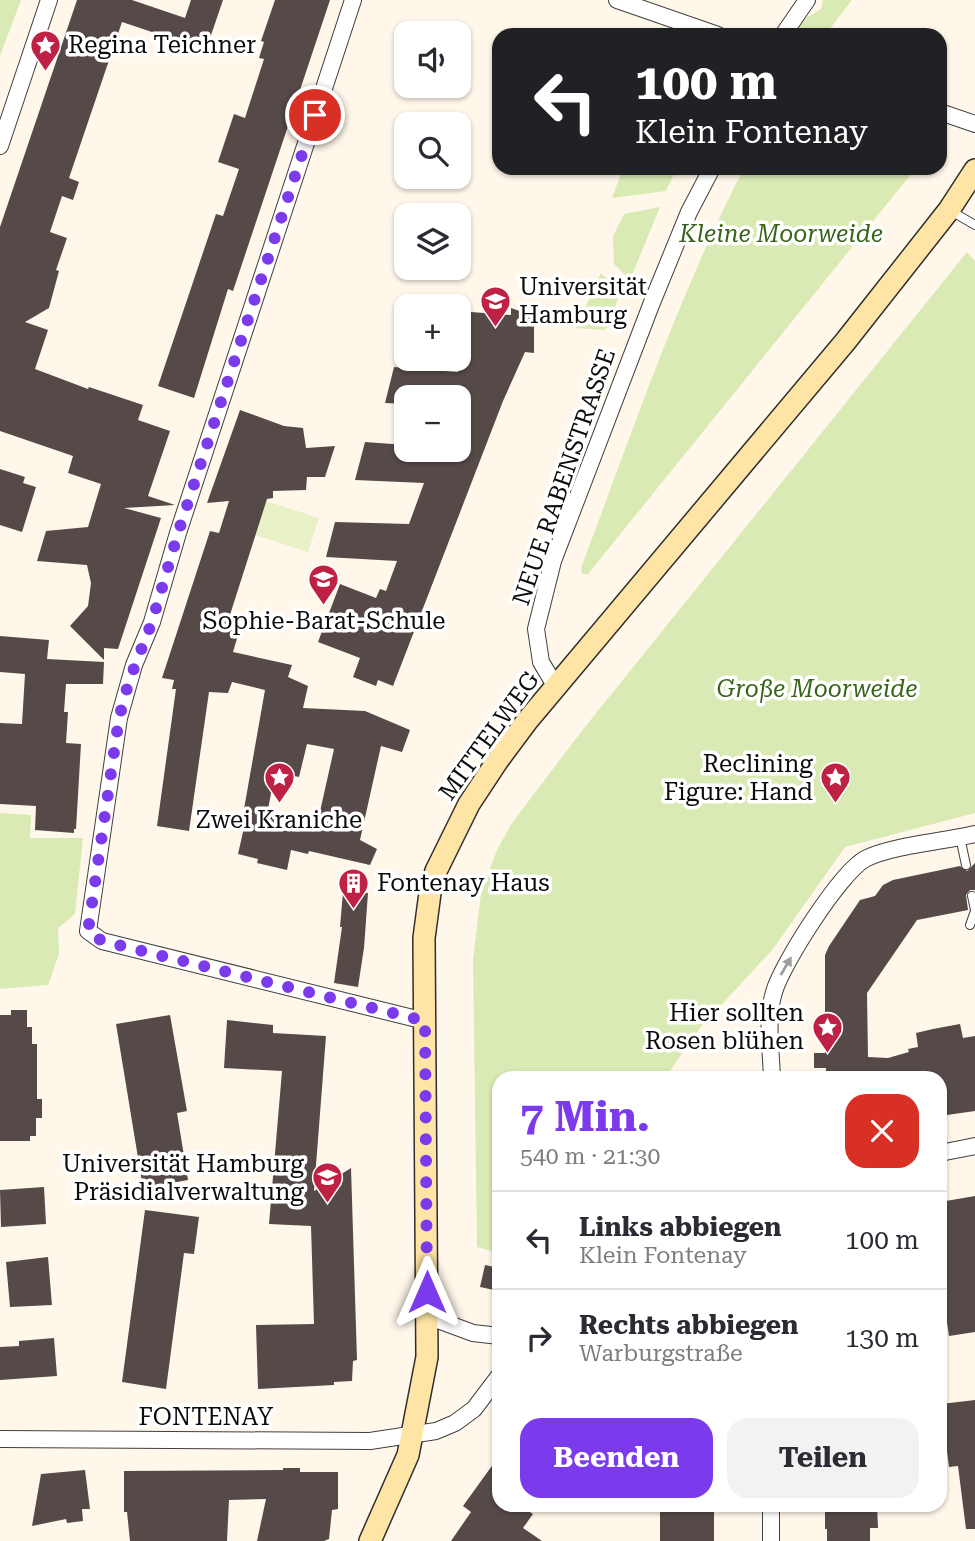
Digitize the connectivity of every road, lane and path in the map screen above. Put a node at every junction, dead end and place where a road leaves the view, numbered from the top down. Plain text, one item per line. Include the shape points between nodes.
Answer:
1 (49, 0) edge
2 (353, 0) edge
3 (617, 0) edge
4 (807, 0) edge
5 (698, 28) edge
6 (788, 28) edge
7 (947, 114) edge
8 (975, 124) edge
9 (0, 146) edge
10 (975, 170) edge
11 (708, 175) edge
12 (975, 190) edge
13 (949, 210) junction
14 (975, 225) edge
15 (556, 687) junction
16 (967, 836) edge
17 (966, 865) dead end
18 (972, 897) dead end
19 (975, 911) edge
20 (970, 925) dead end
21 (425, 1021) junction
22 (772, 1071) edge
23 (975, 1146) edge
24 (947, 1152) edge
25 (427, 1316) junction
26 (492, 1334) edge
27 (492, 1385) edge
28 (413, 1435) junction
29 (0, 1439) edge
30 (771, 1512) edge
31 (370, 1541) edge
32 (771, 1541) edge

1 - 9 street
2 - 21 street via 129,681 119,718 88,931 102,941
3 - 5 street
4 - 6 street
7 - 8 street
10 - 13 street, MITTELWEG
11 - 15 street, NEUE RABENSTRASSE via 650,306 553,561 536,629 541,662
12 - 13 street, MITTELWEG
13 - 14 lane
13 - 15 street, MITTELWEG via 845,342
15 - 21 street, MITTELWEG via 469,804 436,871 424,938
16 - 17 lane
22 -> 16 street via 771,1004 779,977 852,868 878,854
18 - 19 lane
19 - 20 lane
21 - 25 street, MITTELWEG
23 - 24 street
25 - 26 street via 472,1333
25 - 28 street, MITTELWEG via 427,1357
27 - 28 street, FONTENAY via 463,1418 436,1431
28 - 29 street, FONTENAY via 370,1441
28 - 31 street, MITTELWEG via 403,1469
30 - 32 street

